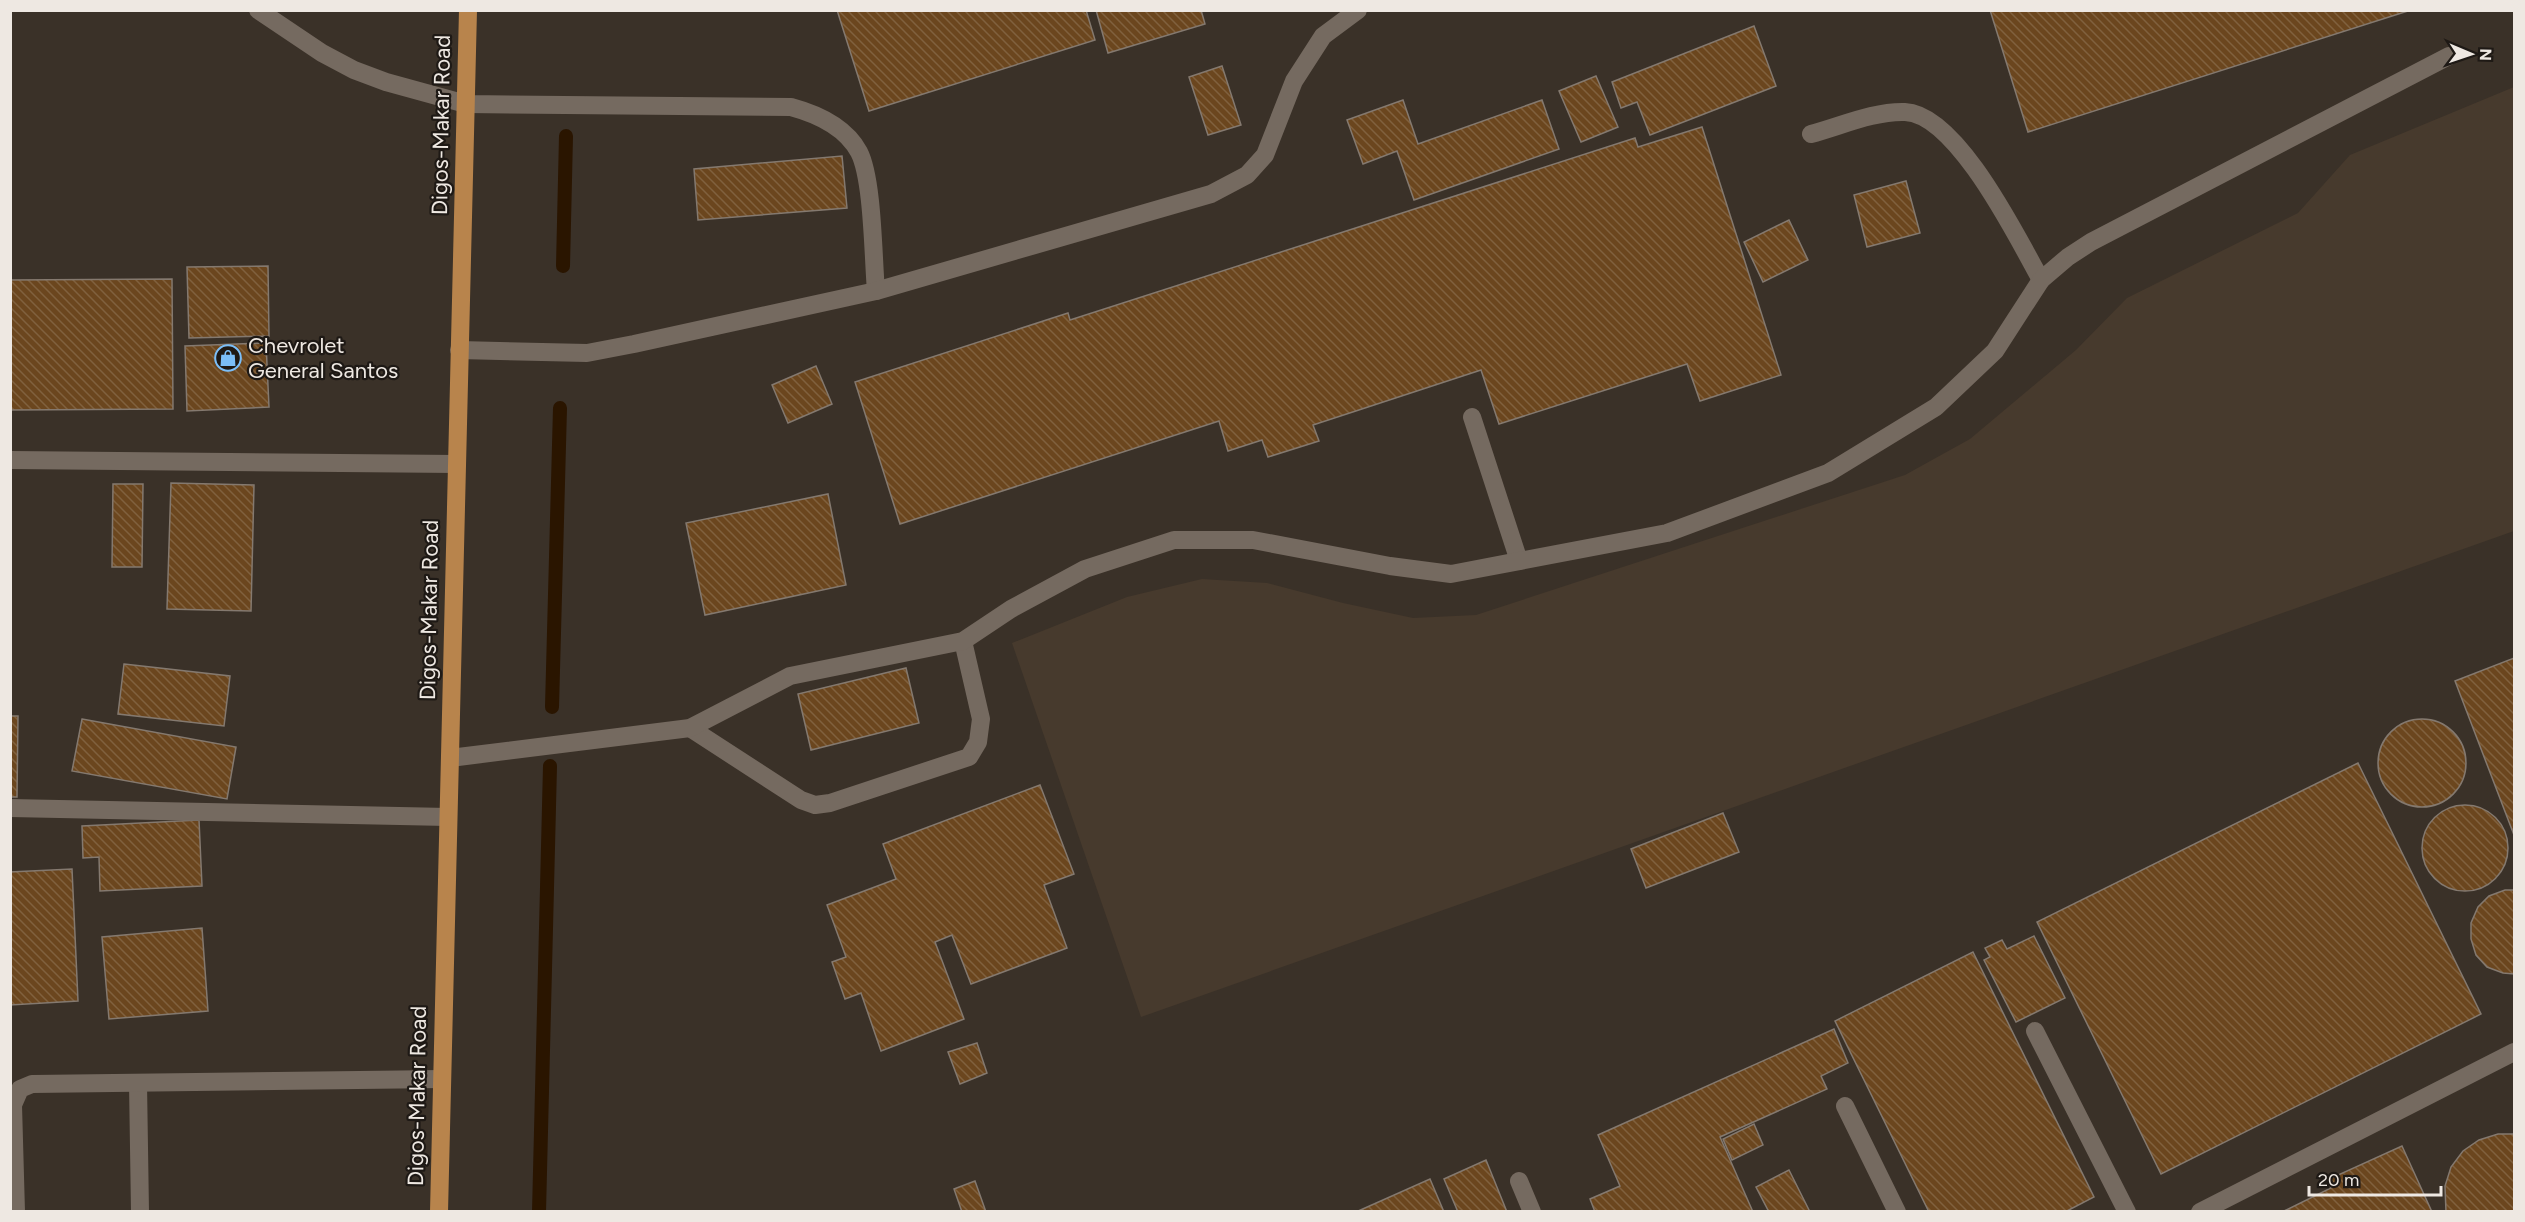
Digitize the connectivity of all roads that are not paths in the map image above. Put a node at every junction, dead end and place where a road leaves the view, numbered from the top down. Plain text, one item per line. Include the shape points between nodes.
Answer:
1 (258, 10) edge
2 (468, 10) edge
3 (1358, 10) edge
4 (2449, 56) dead end
5 (466, 104) junction
6 (1811, 134) dead end
7 (2041, 280) junction
8 (876, 291) junction
9 (459, 350) junction
10 (1472, 417) dead end
11 (10, 460) edge
12 (457, 464) junction
13 (1518, 561) junction
14 (963, 641) junction
15 (690, 728) junction
16 (450, 758) junction
17 (10, 808) edge
18 (448, 817) junction
19 (2035, 1031) dead end
20 (2514, 1052) edge
21 (442, 1079) junction
22 (138, 1083) junction
23 (1845, 1106) dead end
24 (1519, 1181) dead end
25 (16, 1212) edge
26 (140, 1212) edge
27 (439, 1212) edge
28 (1532, 1212) edge
29 (1897, 1212) edge
30 (2127, 1212) edge
31 (2200, 1212) edge

1 - 5 street via 354,70
2 - 5 main road, Digos-Makar Road
3 - 8 street via 1323,36 1294,81 1265,155 1247,176 1211,194
4 - 7 street via 2091,242
5 - 8 street via 790,107 813,113 843,133 858,152 866,177
5 - 9 main road, Digos-Makar Road
6 - 7 street via 1882,114 1908,112 1934,123 1964,153 1990,190
7 - 13 street via 1995,351 1936,407 1828,472 1666,533
8 - 9 street via 587,353
9 - 12 main road, Digos-Makar Road
10 - 13 street
11 - 12 street
12 - 16 main road, Digos-Makar Road
13 - 14 street via 1452,574 1253,540 1174,540 1085,569 1011,609
14 - 15 street via 790,676
14 - 15 street via 981,719 978,742 969,757 830,803 815,805 801,800
15 - 16 street
16 - 18 main road, Digos-Makar Road
17 - 18 street
18 - 21 main road, Digos-Makar Road
19 - 30 street
20 - 31 street
21 - 22 street
21 - 27 main road, Digos-Makar Road
22 - 25 street via 32,1084 20,1089 13,1105
22 - 26 street
23 - 29 street
24 - 28 street

